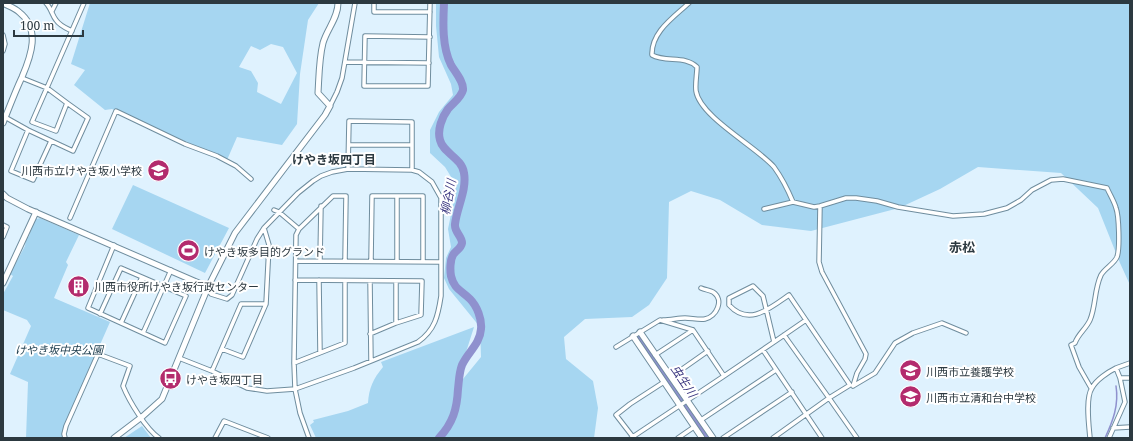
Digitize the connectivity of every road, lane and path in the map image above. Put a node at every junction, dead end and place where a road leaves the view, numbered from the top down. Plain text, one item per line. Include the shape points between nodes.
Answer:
1 (3, 3) edge
2 (46, 3) edge
3 (56, 3) edge
4 (84, 3) edge
5 (338, 3) edge
6 (355, 3) edge
7 (374, 3) edge
8 (430, 3) edge
9 (689, 3) edge
10 (52, 11) junction
11 (430, 12) junction
12 (72, 31) junction
13 (3, 36) edge
14 (430, 37) junction
15 (3, 52) edge
16 (345, 62) junction
17 (364, 62) junction
18 (429, 63) junction
19 (22, 78) junction
20 (47, 88) junction
21 (67, 103) junction
22 (330, 106) junction
23 (4, 116) edge
24 (3, 123) edge
25 (28, 130) junction
26 (51, 141) junction
27 (349, 145) junction
28 (412, 146) junction
29 (348, 169) junction
30 (412, 170) junction
31 (251, 179) dead end
32 (3, 194) edge
33 (397, 196) junction
34 (793, 202) junction
35 (321, 206) junction
36 (820, 206) junction
37 (764, 208) dead end
38 (274, 210) dead end
39 (36, 212) junction
40 (279, 212) junction
41 (70, 218) dead end
42 (3, 225) edge
43 (264, 228) junction
44 (298, 229) junction
45 (3, 237) edge
46 (114, 245) junction
47 (320, 260) junction
48 (345, 260) junction
49 (371, 260) junction
50 (296, 261) junction
51 (397, 261) junction
52 (423, 261) junction
53 (440, 262) junction
54 (171, 270) junction
55 (142, 277) junction
56 (295, 280) junction
57 (320, 280) junction
58 (346, 281) junction
59 (370, 281) junction
60 (396, 281) junction
61 (3, 283) edge
62 (164, 286) junction
63 (208, 287) junction
64 (701, 288) dead end
65 (266, 304) junction
66 (767, 311) junction
67 (100, 314) junction
68 (660, 320) junction
69 (806, 320) junction
70 (121, 323) junction
71 (396, 323) junction
72 (693, 330) junction
73 (640, 332) junction
74 (966, 333) dead end
75 (143, 334) junction
76 (370, 334) junction
77 (784, 335) junction
78 (633, 336) junction
79 (774, 342) junction
80 (616, 347) dead end
81 (222, 349) junction
82 (763, 350) junction
83 (708, 351) junction
84 (320, 352) junction
85 (655, 355) junction
86 (179, 358) junction
87 (371, 360) junction
88 (294, 363) junction
89 (1130, 363) edge
90 (1116, 368) junction
91 (776, 370) junction
92 (212, 371) junction
93 (724, 376) junction
94 (671, 377) junction
95 (1120, 378) junction
96 (1130, 378) edge
97 (664, 382) junction
98 (1091, 388) junction
99 (295, 389) junction
100 (792, 392) junction
101 (830, 398) junction
102 (687, 401) junction
103 (1125, 402) junction
104 (1130, 402) edge
105 (680, 405) junction
106 (807, 415) junction
107 (141, 417) junction
108 (701, 420) junction
109 (694, 427) junction
110 (1113, 428) junction
111 (1130, 428) edge
112 (632, 437) edge
113 (65, 438) edge
114 (114, 438) edge
115 (159, 438) edge
116 (216, 438) edge
117 (268, 438) edge
118 (309, 438) edge
119 (678, 438) edge
120 (702, 438) edge
121 (713, 438) edge
122 (723, 438) edge
123 (773, 438) edge
124 (822, 438) edge
125 (857, 438) edge
126 (1090, 438) edge
127 (1109, 438) edge

1 - 19 street via 19,12 32,33 32,50
2 - 10 street
3 - 10 street
4 - 12 street
5 - 22 street via 338,11 324,43 319,76 318,93
6 - 16 street
7 - 11 street via 374,12
8 - 11 street
9 - 34 street via 663,27 655,39 652,55 686,61 697,67 696,91 702,103 714,117 773,166
10 - 12 street via 63,27
11 - 14 street
12 - 20 street
13 - 15 street via 6,44
14 - 17 street via 365,36
14 - 18 street
16 - 17 street
16 - 22 street via 337,92
17 - 18 street
17 - 18 street via 364,86 428,86
19 - 20 street
19 - 23 street
20 - 21 street
20 - 21 street via 32,122 56,131
21 - 26 street via 88,118 73,151
22 - 63 street via 235,233
23 - 24 street
23 - 25 street
25 - 26 street
25 - 26 street via 11,171 33,180
27 - 28 street
27 - 28 street via 349,121 412,122
27 - 29 street
28 - 30 street
29 - 30 street
29 - 40 street via 321,176 298,193
30 - 53 street via 432,182 440,198
31 - 41 street via 236,166 217,156 185,144 116,111
32 - 39 street
33 - 49 street via 372,196
33 - 51 street
33 - 52 street via 423,196
34 - 36 street
34 - 37 street
35 - 44 street
35 - 47 street
35 - 48 street via 332,196 346,196
36 - 74 street via 819,262 822,272 866,354 853,386 875,373 895,343 913,333 942,323
36 - 98 street via 846,198 856,198 953,216 984,214 1007,208 1051,180 1064,179 1108,188 1118,216 1118,252 1099,280 1090,319 1075,343 1071,345 1079,367
38 - 40 street
39 - 46 street
39 - 61 street
40 - 43 street
40 - 44 street
42 - 45 street via 7,227
43 - 63 street via 232,295 227,299 211,294
43 - 65 street via 269,245
44 - 50 street
46 - 54 street
46 - 67 street via 88,308
47 - 48 street
47 - 50 street
48 - 49 street
49 - 51 street
50 - 56 street
51 - 52 street
52 - 53 street
53 - 87 street via 439,311 437,320 430,330 418,342
54 - 62 street
54 - 63 street
55 - 62 street
55 - 67 street via 121,268
55 - 70 street
56 - 57 street
56 - 88 street
57 - 58 street
57 - 84 street
58 - 59 street
58 - 84 street via 346,343
59 - 60 street
59 - 76 street
60 - 71 street
60 - 71 street via 422,281 421,315
62 - 75 street
62 - 75 street via 186,296 165,343
63 - 86 street
64 - 68 street via 714,293 718,298 719,305 713,314 705,319
65 - 81 street via 241,304
65 - 81 street via 243,358
66 - 66 street via 763,296 753,286 729,298 729,305 735,312 750,316
66 - 69 street via 789,295
66 - 79 street
67 - 70 street
68 - 72 street
68 - 73 street
69 - 77 street
69 - 101 street via 850,385
70 - 75 street
71 - 76 street
72 - 83 street
72 - 85 street
73 - 78 street
73 - 85 street
76 - 87 street
77 - 79 street
77 - 101 street
78 - 80 street
78 - 97 street
79 - 82 street
81 - 92 street
82 - 91 street
82 - 93 street
83 - 93 street
83 - 94 street
84 - 88 street
85 - 94 street
86 - 92 street
86 - 107 street via 162,399
87 - 99 street
88 - 99 street
89 - 90 street
90 - 95 street
90 - 98 street
91 - 100 street
91 - 108 street
92 - 99 street via 247,388 266,391
93 - 102 street
94 - 102 street
95 - 96 street
95 - 103 street
97 - 105 street
97 - 112 street via 616,415
98 - 126 street via 1088,404
99 - 118 street
100 - 106 street
100 - 122 street
101 - 106 street
101 - 125 street
102 - 105 street
102 - 108 street
103 - 104 street
103 - 110 street
105 - 109 street
105 - 112 street
106 - 123 street
106 - 124 street
107 - 113 street via 128,399 123,386 130,366 98,354 66,426
107 - 114 street
107 - 115 street via 152,433
108 - 121 street
109 - 119 street
109 - 120 street
110 - 111 street
110 - 127 street
116 - 117 street via 224,421

